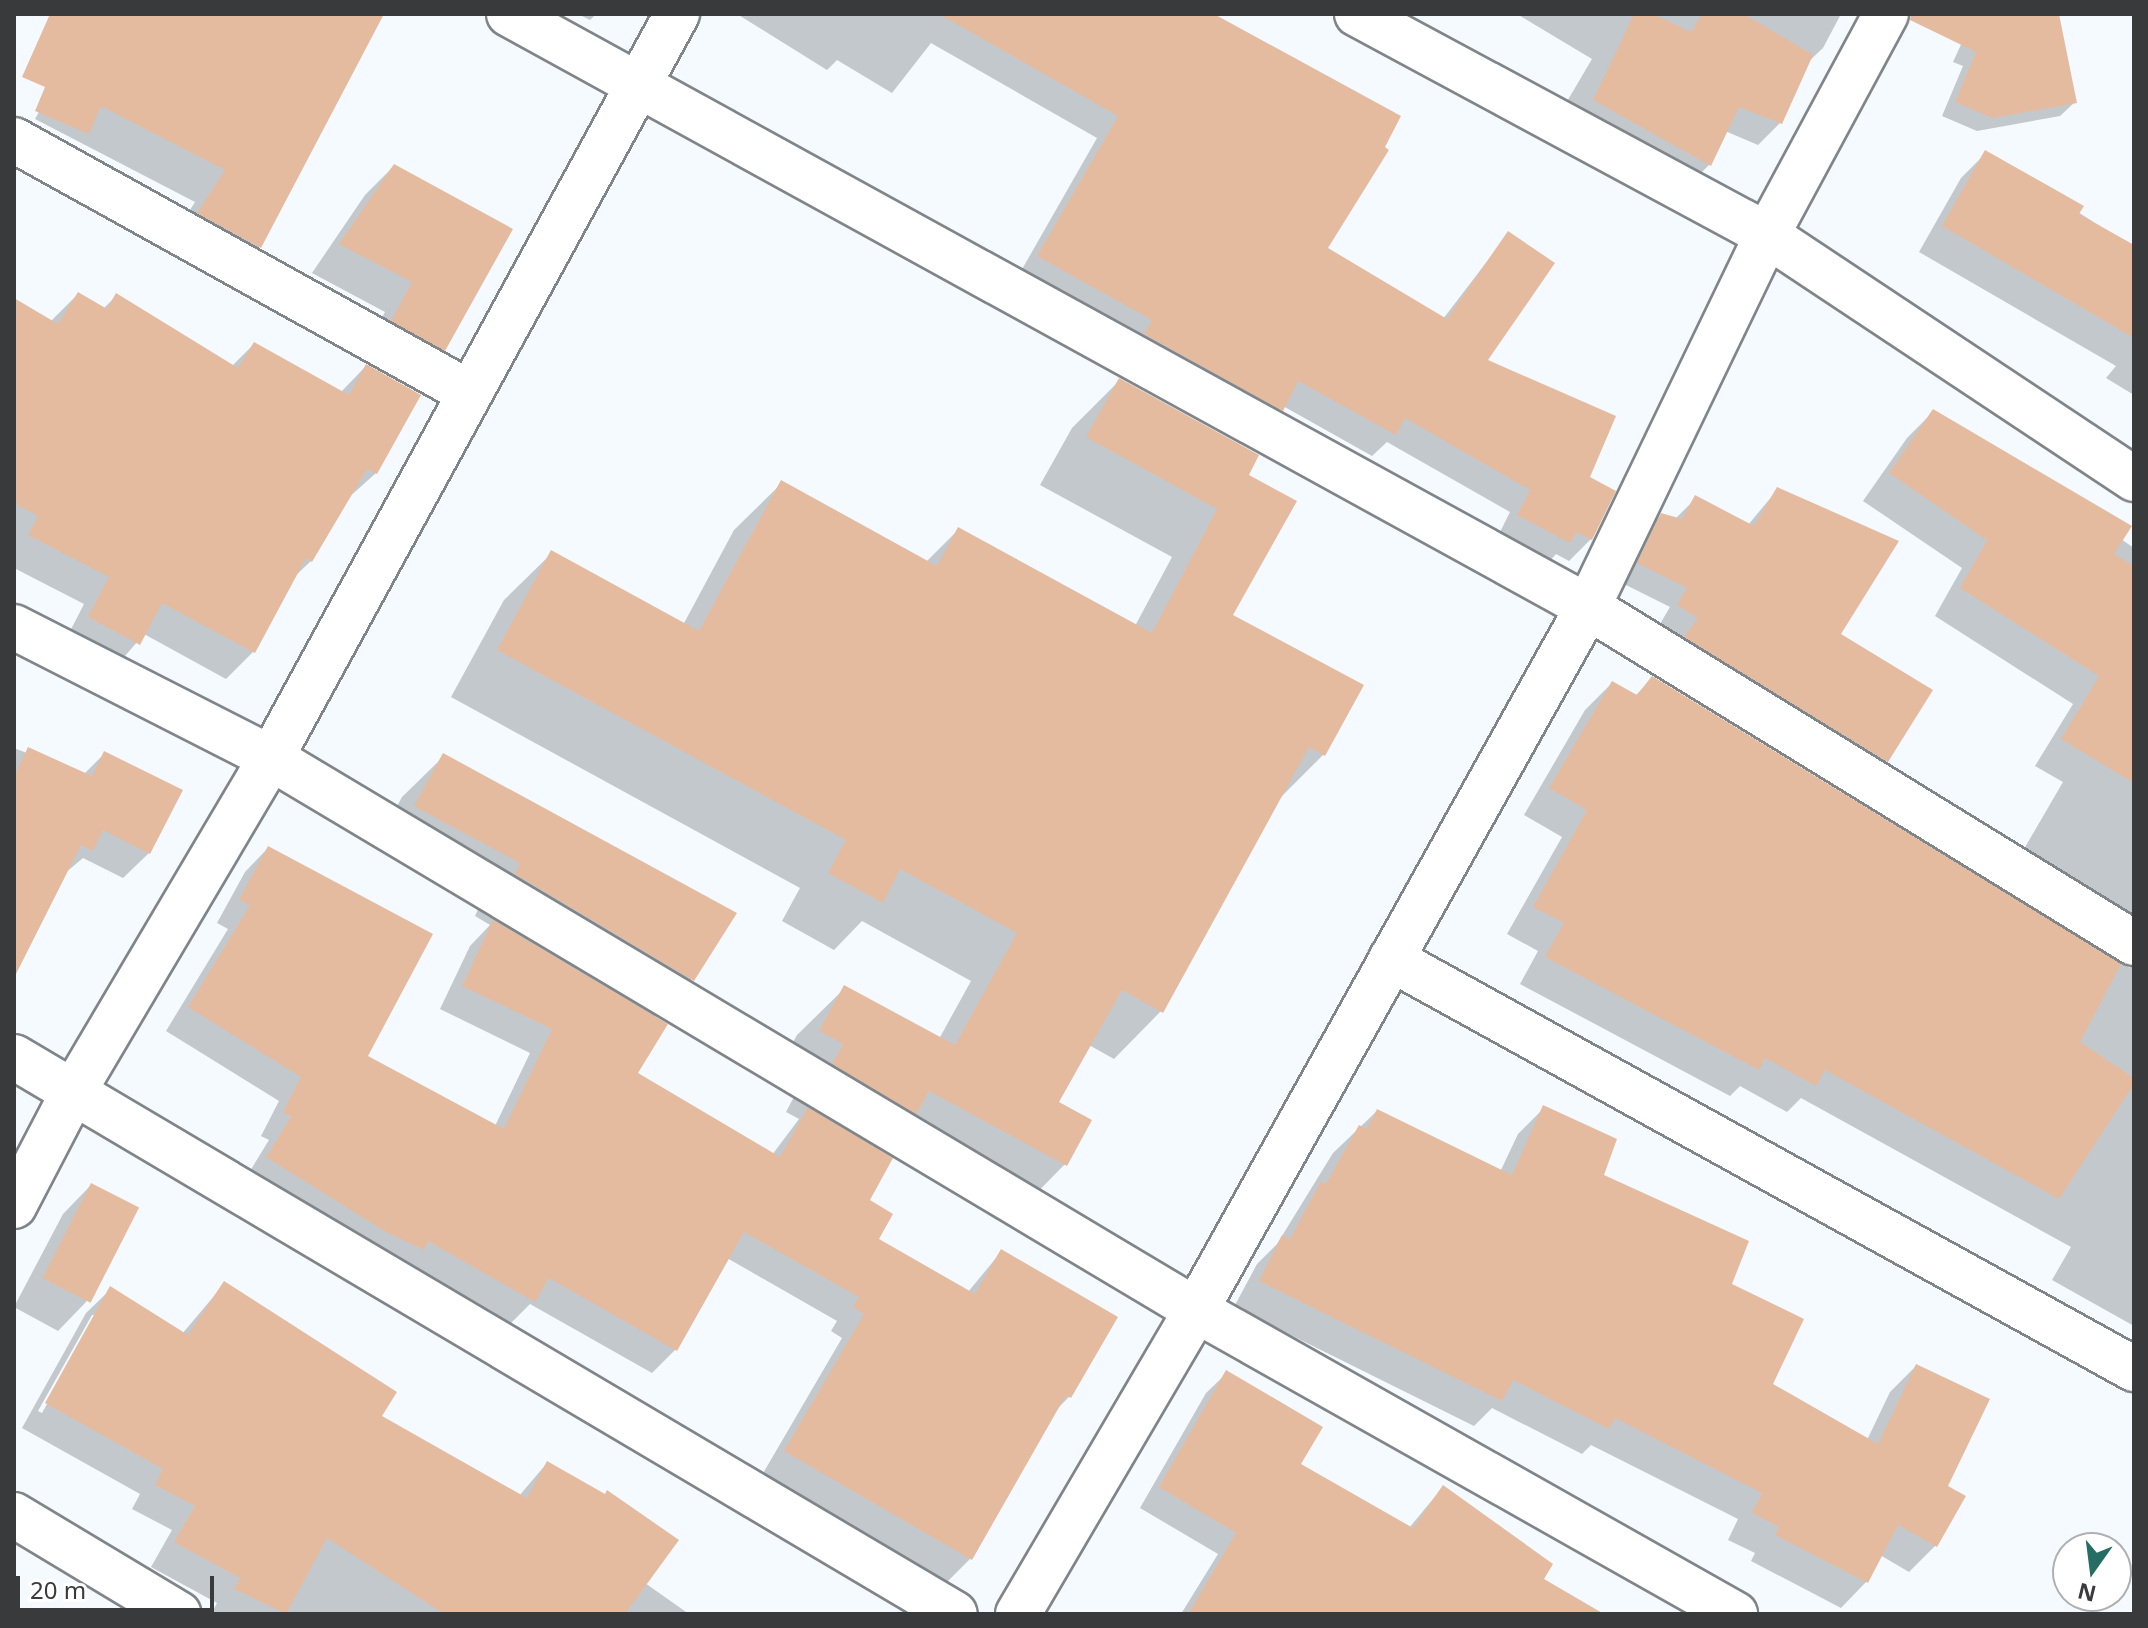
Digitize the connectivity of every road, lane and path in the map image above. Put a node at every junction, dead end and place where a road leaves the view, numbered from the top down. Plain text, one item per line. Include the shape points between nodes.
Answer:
1 (509, 14) edge
2 (677, 14) edge
3 (1357, 14) edge
4 (1886, 14) edge
5 (637, 87) junction
6 (14, 140) edge
7 (1767, 235) junction
8 (468, 392) junction
9 (2134, 479) edge
10 (1588, 607) junction
11 (14, 627) edge
12 (271, 758) junction
13 (2134, 943) edge
14 (1391, 959) junction
15 (14, 1057) edge
16 (75, 1089) junction
17 (14, 1206) edge
18 (1196, 1310) junction
19 (2134, 1369) edge
20 (14, 1515) edge
21 (179, 1614) edge
22 (955, 1614) edge
23 (1018, 1614) edge
24 (1735, 1614) edge

1 - 5 street
2 - 5 street
3 - 7 street
4 - 7 street
5 - 8 street
5 - 10 street
6 - 8 street
7 - 9 street
7 - 10 street
8 - 12 street
10 - 13 street
10 - 14 street
11 - 12 street
12 - 16 street
12 - 18 street
14 - 18 street
14 - 19 street
15 - 16 street
16 - 17 street
16 - 22 street
18 - 23 street
18 - 24 street
20 - 21 street

